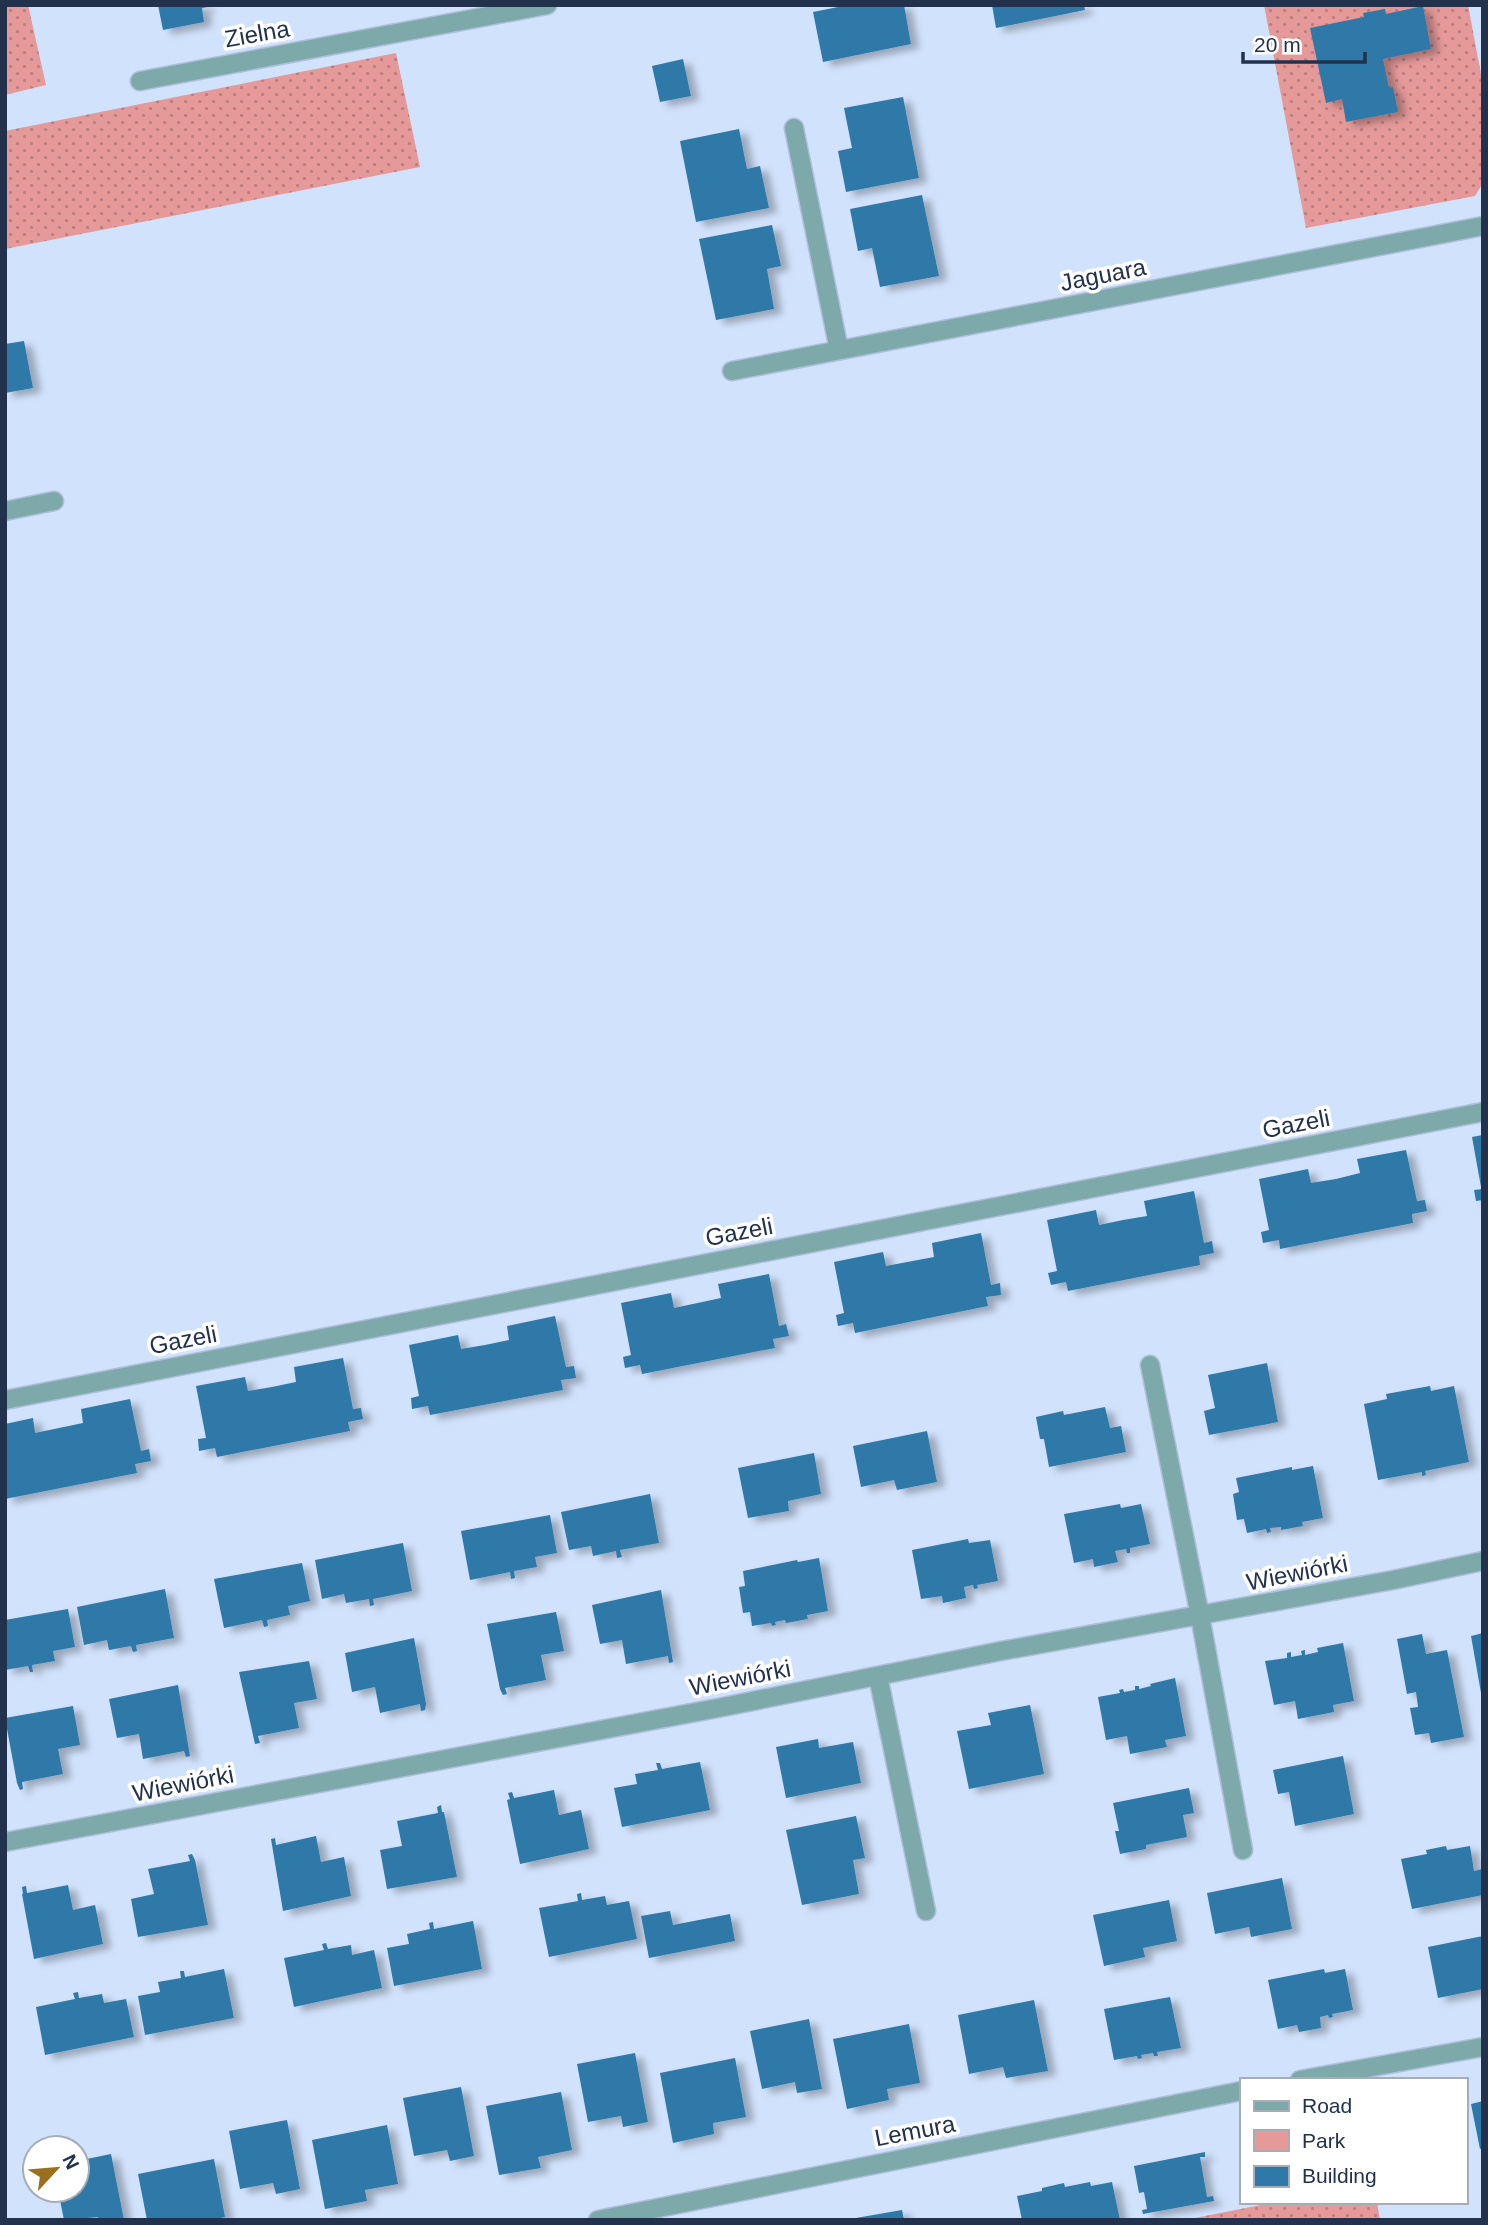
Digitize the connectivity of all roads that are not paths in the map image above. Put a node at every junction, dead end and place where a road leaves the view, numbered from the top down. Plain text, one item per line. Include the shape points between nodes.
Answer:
1 (547, 5) edge
2 (140, 81) dead end
3 (794, 128) dead end
4 (1483, 226) edge
5 (839, 350) junction
6 (732, 371) dead end
7 (54, 501) dead end
8 (5, 511) edge
9 (1483, 1112) edge
10 (1150, 1365) dead end
11 (5, 1400) edge
12 (1483, 1561) edge
13 (1200, 1616) junction
14 (878, 1676) junction
15 (5, 1842) edge
16 (1244, 1850) dead end
17 (926, 1911) dead end
18 (1483, 2047) edge
19 (1311, 2078) edge
20 (1240, 2091) edge
21 (598, 2220) edge

1 - 2 street, Zielna
3 - 5 street
4 - 5 street, Jaguara
5 - 6 street, Jaguara
7 - 8 street
9 - 11 street, Gazeli
10 - 13 street
12 - 13 street, Wiewiórki
13 - 14 street, Wiewiórki
13 - 16 street
14 - 15 street, Wiewiórki
14 - 17 street
18 - 19 street
20 - 21 street, Lemura

